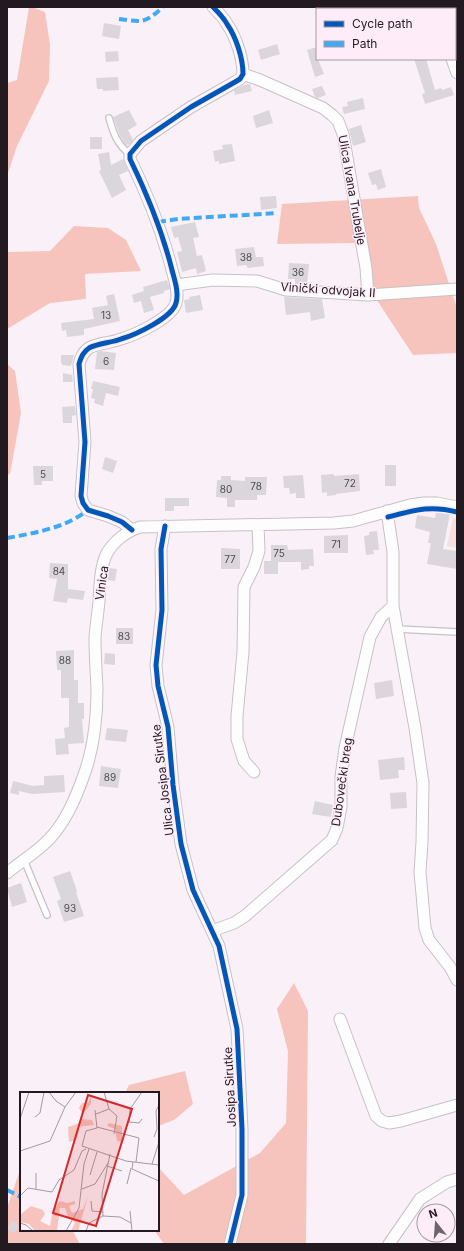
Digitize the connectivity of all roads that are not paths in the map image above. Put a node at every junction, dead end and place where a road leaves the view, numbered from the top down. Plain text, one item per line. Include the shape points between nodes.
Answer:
1 (213, 7) edge
2 (452, 60) edge
3 (457, 73) edge
4 (243, 74) junction
5 (109, 118) dead end
6 (130, 154) junction
7 (176, 285) junction
8 (457, 289) edge
9 (368, 295) junction
10 (457, 507) edge
11 (387, 511) junction
12 (258, 525) junction
13 (165, 526) junction
14 (132, 530) junction
15 (393, 606) junction
16 (396, 629) junction
17 (457, 632) edge
18 (254, 772) dead end
19 (24, 859) junction
20 (7, 873) edge
21 (47, 915) dead end
22 (212, 931) junction
23 (457, 980) edge
24 (340, 1019) dead end
25 (457, 1105) edge
26 (457, 1179) edge
27 (230, 1244) edge
28 (388, 1244) edge

1 - 4 street via 228,24 233,35 241,56
2 - 3 street
4 - 6 street via 240,79 191,107 141,141
4 - 9 street, Ulica Ivana Trubelje via 323,108 338,121 343,134 366,268
5 - 6 lane via 113,134
6 - 7 street via 158,222
7 - 9 street, Vinički odvojak II via 213,280 257,281 286,290
7 - 14 street via 176,303 166,316 120,340 93,346 81,357 79,364 85,442 81,496 83,503 88,510 122,522
8 - 9 street, Vinički odvojak II
10 - 11 street, Vinica via 424,503
11 - 12 street, Vinica via 346,522
11 - 15 street via 393,552
12 - 13 street, Vinica
12 - 18 street via 259,551 244,587 237,716 237,739 244,761
13 - 14 street, Vinica
13 - 22 street, Ulica Josipa Sirutke via 161,549 162,610 156,665 158,686 168,727 181,844 192,890
14 - 19 street, Vinica via 114,544 103,565 95,638 95,715 85,772 71,806 58,828 44,844
15 - 16 street
15 - 22 street, Dubovečki breg via 381,617 370,637 345,748 341,807 332,840 245,916
16 - 17 lane
16 - 23 street via 423,784 420,872 425,928 429,940
19 - 20 street, Vinica
19 - 21 lane
22 - 27 street, Josipa Sirutke via 219,946 237,1029 242,1195
24 - 25 street via 376,1116 382,1121 400,1121
26 - 28 street via 447,1182 420,1199

